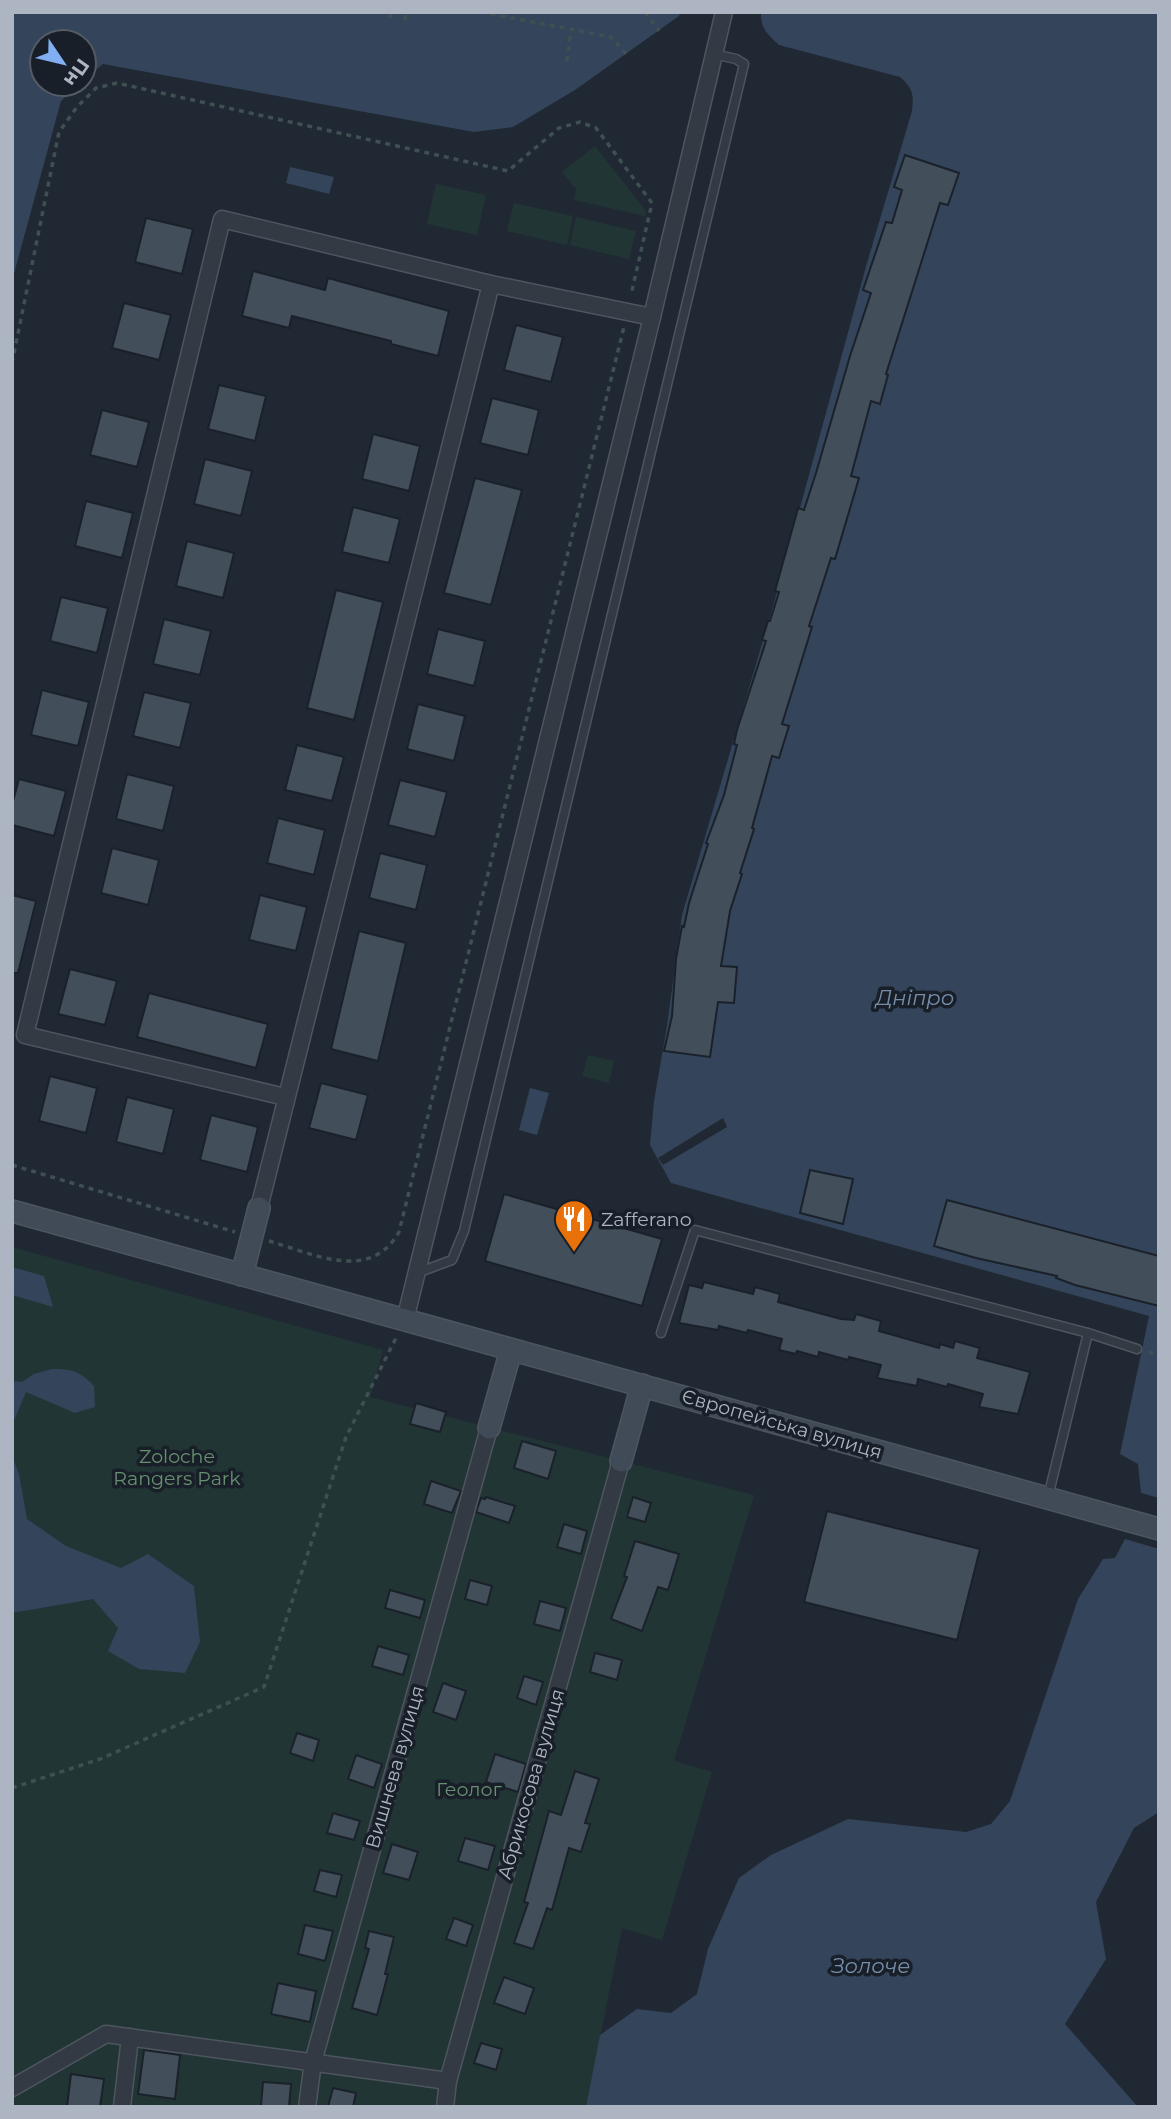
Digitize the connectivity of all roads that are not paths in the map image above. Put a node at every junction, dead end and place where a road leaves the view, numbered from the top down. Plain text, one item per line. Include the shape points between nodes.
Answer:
1 (724, 12) edge
2 (714, 54) junction
3 (491, 284) junction
4 (652, 317) junction
5 (285, 1097) junction
6 (259, 1208) joint
7 (12, 1211) edge
8 (417, 1273) junction
9 (242, 1275) junction
10 (405, 1320) junction
11 (661, 1333) dead end
12 (1088, 1333) junction
13 (1137, 1349) dead end
14 (511, 1350) junction
15 (642, 1385) junction
16 (489, 1428) joint
17 (621, 1461) joint
18 (1047, 1499) junction
19 (1159, 1529) edge
20 (131, 2037) junction
21 (313, 2062) junction
22 (449, 2081) junction
23 (12, 2088) edge
24 (122, 2107) edge
25 (307, 2107) edge
26 (445, 2107) edge

1 - 2 street
2 - 4 street
2 - 8 lane via 744,64 464,1231 452,1260
3 - 4 street
3 - 5 street
3 - 5 street via 222,219 25,1035
4 - 8 street
5 - 6 street
6 - 9 street
7 - 9 street, Європейська вулиця
8 - 10 street
9 - 10 street, Європейська вулиця
10 - 14 street, Європейська вулиця
11 - 12 lane via 695,1230
12 - 13 lane
12 - 18 lane
14 - 15 street, Європейська вулиця
14 - 16 street
15 - 17 street
15 - 18 street, Європейська вулиця
16 - 21 street, Вишнева вулиця
17 - 22 street, Абрикосова вулиця
18 - 19 street, Європейська вулиця
20 - 21 street
20 - 23 street via 106,2034
20 - 24 street
21 - 22 street
21 - 25 street, Вишнева вулиця
22 - 26 street, Абрикосова вулиця

